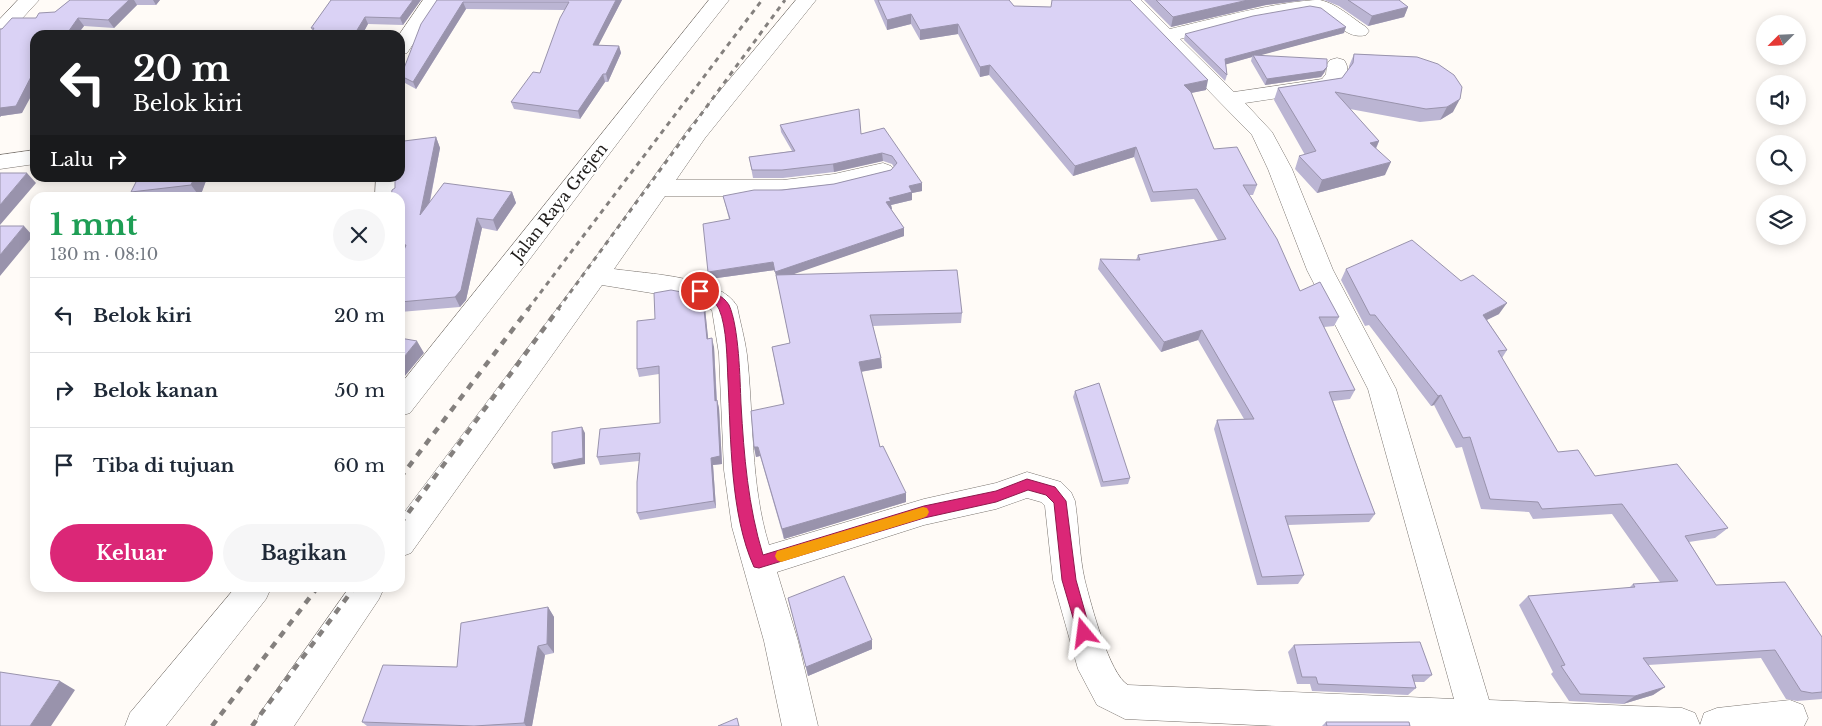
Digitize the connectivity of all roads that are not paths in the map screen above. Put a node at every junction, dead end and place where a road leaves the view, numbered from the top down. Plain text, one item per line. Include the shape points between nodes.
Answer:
1 (29, 0) edge
2 (433, 0) edge
3 (719, 0) edge
4 (806, 0) edge
5 (1130, 0) edge
6 (0, 31) edge
7 (1359, 31) dead end
8 (1166, 36) junction
9 (405, 42) edge
10 (1337, 64) dead end
11 (1230, 99) junction
12 (30, 158) edge
13 (0, 162) edge
14 (883, 171) edge
15 (658, 188) junction
16 (596, 275) junction
17 (405, 399) edge
18 (405, 536) edge
19 (759, 562) junction
20 (251, 592) edge
21 (365, 592) edge
22 (1790, 718) dead end
23 (1478, 722) edge
24 (143, 726) edge
25 (274, 726) edge
26 (800, 726) edge
27 (1682, 726) edge
28 (1717, 726) edge

1 - 6 street
2 - 9 street
3 - 17 street, Jalan Raya Grejen
4 - 15 street via 697,133
5 - 8 street
7 - 8 street via 1313,4 1274,9
8 - 11 street
10 - 11 street via 1337,75 1329,84
11 - 23 street via 1265,139 1320,270 1382,389
12 - 13 street
14 - 15 street via 834,182 783,188
15 - 16 street
16 - 18 street
16 - 19 street via 700,291 724,306 732,354 739,470 748,527
19 - 23 street via 924,512 996,496 1027,484 1050,491 1060,501 1069,580 1095,669 1109,693 1125,702
19 - 26 street via 782,641
20 - 24 street
21 - 25 street
22 - 28 street
23 - 27 street

